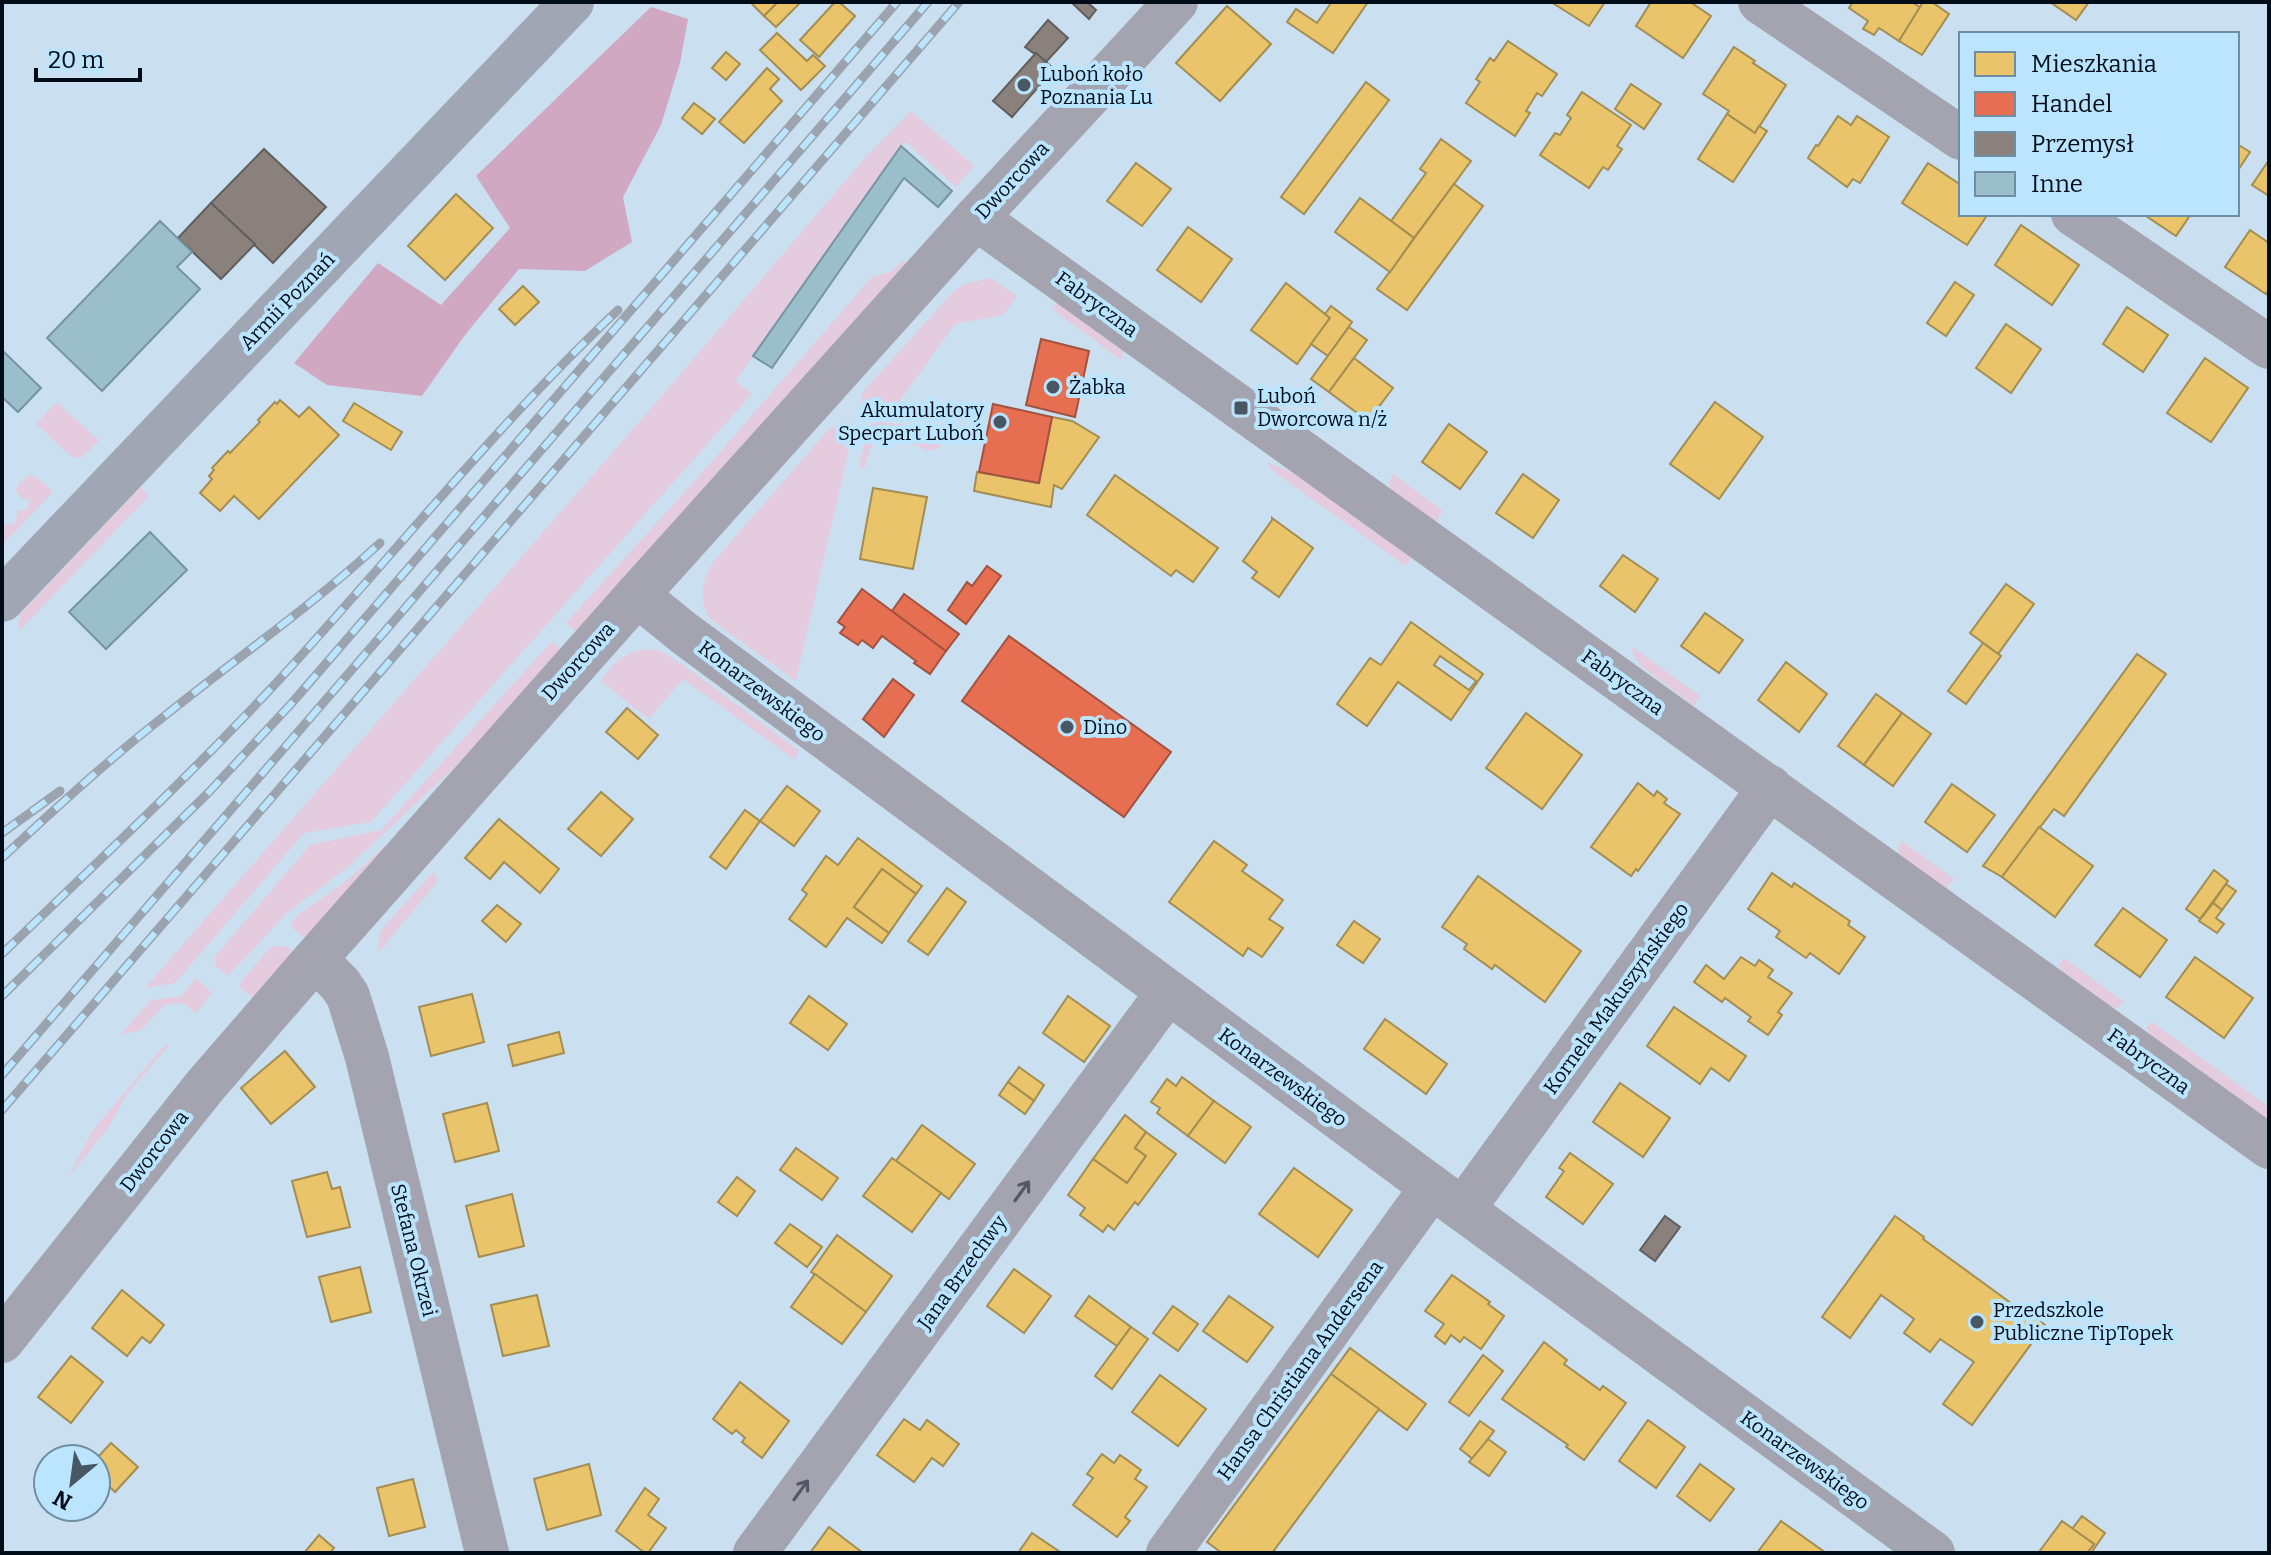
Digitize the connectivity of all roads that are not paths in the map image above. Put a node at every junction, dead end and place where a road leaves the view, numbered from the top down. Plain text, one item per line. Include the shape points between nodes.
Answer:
1 (572, 2) edge
2 (1176, 2) edge
3 (1760, 2) edge
4 (1959, 137) edge
5 (2076, 216) edge
6 (976, 218) junction
7 (2269, 347) edge
8 (637, 595) junction
9 (2, 600) edge
10 (1770, 787) junction
11 (315, 959) junction
12 (1168, 992) junction
13 (2269, 1147) edge
14 (1448, 1198) junction
15 (2, 1341) edge
16 (487, 1553) edge
17 (755, 1553) edge
18 (1168, 1553) edge
19 (1933, 1553) edge

1 - 9 main road, Armii Poznań
2 - 6 street, Dworcowa
3 - 4 street
5 - 7 street
6 - 8 street, Dworcowa
6 - 10 street, Fabryczna
8 - 11 street, Dworcowa
8 - 12 street, Konarzewskiego
10 - 13 street, Fabryczna
10 - 14 street, Kornela Makuszyńskiego
11 - 15 street, Dworcowa via 205,1086
11 - 16 street, Stefana Okrzei via 348,996 359,1029
12 - 14 street, Konarzewskiego
17 -> 12 street, Jana Brzechwy
14 - 18 street, Hansa Christiana Andersena
14 - 19 street, Konarzewskiego

